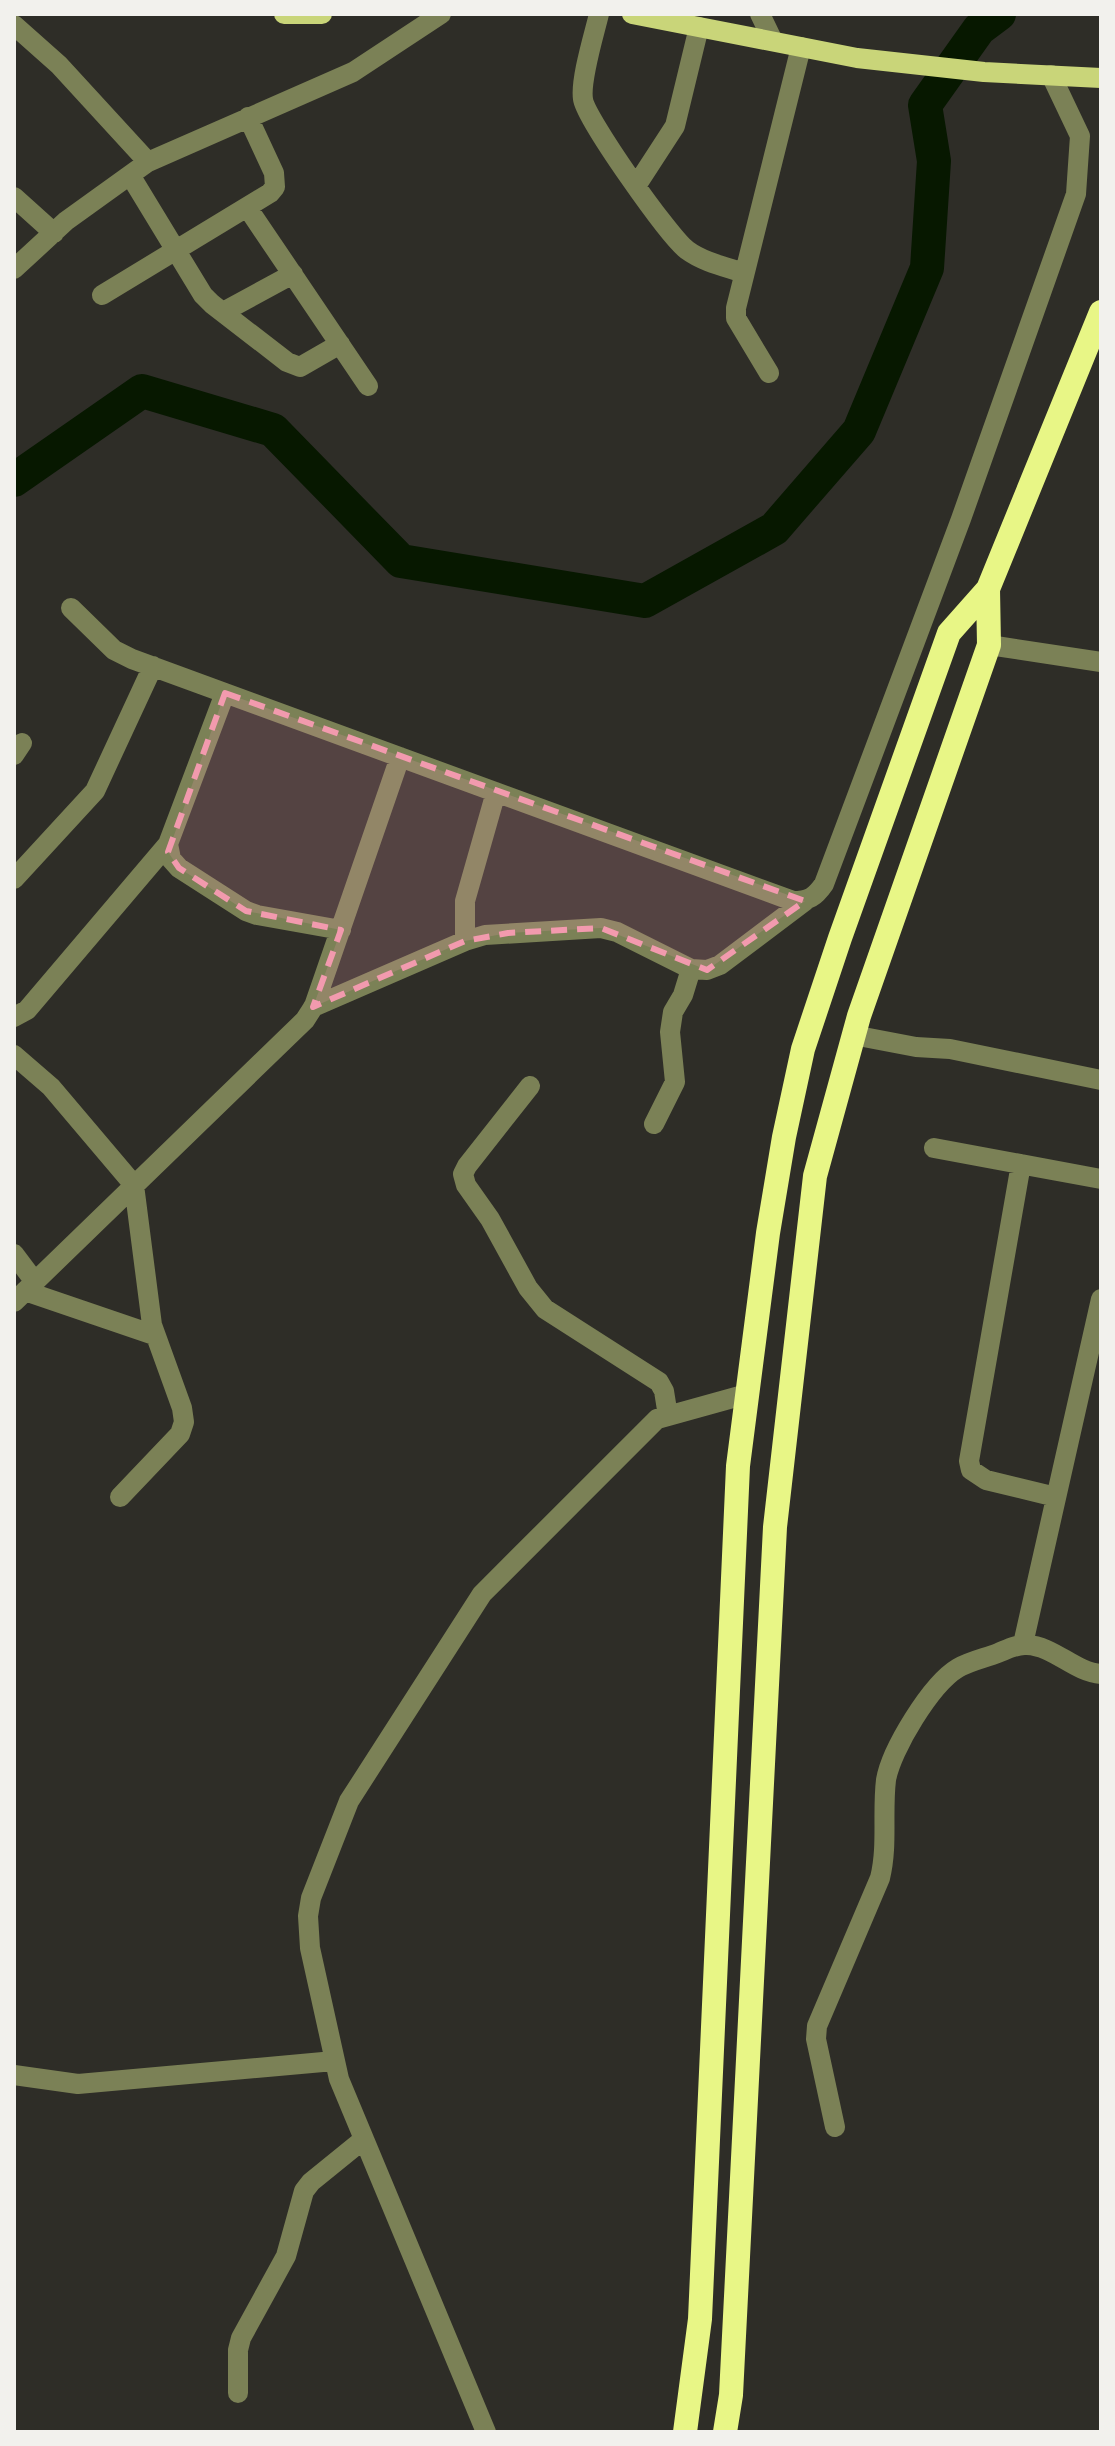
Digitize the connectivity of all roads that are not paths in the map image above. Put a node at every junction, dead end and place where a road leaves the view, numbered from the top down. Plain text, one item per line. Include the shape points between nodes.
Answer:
1 (284, 14) edge
2 (322, 14) edge
3 (441, 14) edge
4 (599, 14) edge
5 (632, 14) edge
6 (760, 14) edge
7 (702, 23) edge
8 (14, 25) edge
9 (773, 41) junction
10 (801, 47) junction
11 (1051, 75) junction
12 (1101, 78) edge
13 (248, 117) junction
14 (148, 162) junction
15 (130, 175) junction
16 (636, 186) junction
17 (14, 197) edge
18 (247, 207) junction
19 (54, 233) junction
20 (178, 249) junction
21 (14, 269) edge
22 (744, 273) junction
23 (293, 274) junction
24 (102, 295) dead end
25 (223, 312) junction
26 (1101, 312) edge
27 (340, 344) junction
28 (769, 373) dead end
29 (368, 386) dead end
30 (988, 589) junction
31 (71, 608) dead end
32 (989, 645) junction
33 (1101, 662) edge
34 (153, 666) junction
35 (225, 693) junction
36 (400, 757) junction
37 (496, 792) junction
38 (168, 844) junction
39 (14, 879) edge
40 (805, 901) junction
41 (341, 930) junction
42 (465, 941) junction
43 (691, 969) junction
44 (313, 1007) junction
45 (14, 1017) edge
46 (853, 1035) junction
47 (14, 1055) edge
48 (1101, 1080) edge
49 (530, 1086) dead end
50 (654, 1124) dead end
51 (934, 1148) dead end
52 (1021, 1164) junction
53 (1101, 1179) edge
54 (134, 1185) junction
55 (14, 1254) edge
56 (25, 1292) edge
57 (1101, 1299) edge
58 (154, 1335) junction
59 (747, 1394) junction
60 (668, 1416) junction
61 (120, 1497) dead end
62 (1056, 1497) junction
63 (1023, 1644) junction
64 (1101, 1674) edge
65 (334, 2061) junction
66 (14, 2075) edge
67 (835, 2127) dead end
68 (364, 2139) junction
69 (238, 2393) dead end
70 (486, 2432) edge
71 (685, 2432) edge
72 (725, 2432) edge

1 - 2 main road
3 - 13 street via 353,72
4 - 16 street via 583,100
5 - 7 main road
6 - 9 street
7 - 9 main road
7 - 16 street via 675,126
8 - 14 street via 59,65
9 - 10 main road
10 - 11 main road via 857,58
10 - 22 street
11 - 12 main road
11 - 40 street via 1080,136 1076,194 824,884
13 - 14 street
13 - 18 street via 276,181 270,193
14 - 15 street
15 - 19 street
15 - 20 street
16 - 22 street via 687,251
17 - 19 street
18 - 20 street
18 - 23 street
19 - 21 street
20 - 24 street
20 - 25 street via 203,295
22 - 28 street via 736,318
23 - 25 street
23 - 27 street
25 - 27 street via 300,367
26 - 30 highway
27 - 29 street
30 - 32 highway
30 - 59 highway via 949,633 803,1049 775,1192
31 - 34 street via 114,650
32 - 33 street
32 - 46 highway
34 - 35 street
34 - 39 street via 95,791
35 - 36 street
35 - 38 street
36 - 37 street
36 - 41 street
37 - 40 street
37 - 42 street via 465,901
38 - 41 street via 179,868 246,911
38 - 45 street via 27,1010
40 - 43 street via 720,965
41 - 44 street
42 - 43 street via 601,928
42 - 44 street
43 - 50 street via 670,1032 675,1082
44 - 54 street
46 - 48 street
46 - 72 highway via 815,1176 775,1527
47 - 54 street via 51,1087
49 - 60 street via 467,1166 466,1185 545,1309 659,1382
51 - 52 street
52 - 53 street
52 - 62 street via 969,1461 971,1470 986,1480
54 - 56 street
54 - 58 street
55 - 56 street
56 - 58 street
57 - 62 street
58 - 61 street via 184,1422 180,1434
59 - 60 street
59 - 71 highway via 734,1525 700,2319
60 - 65 street via 646,1428 482,1594 349,1801 308,1916
62 - 63 street
63 - 64 street
63 - 67 street via 949,1675 890,1761 880,1878 817,2026
65 - 66 street via 78,2084
65 - 68 street
68 - 69 street via 304,2191 286,2256 241,2338
68 - 70 street

